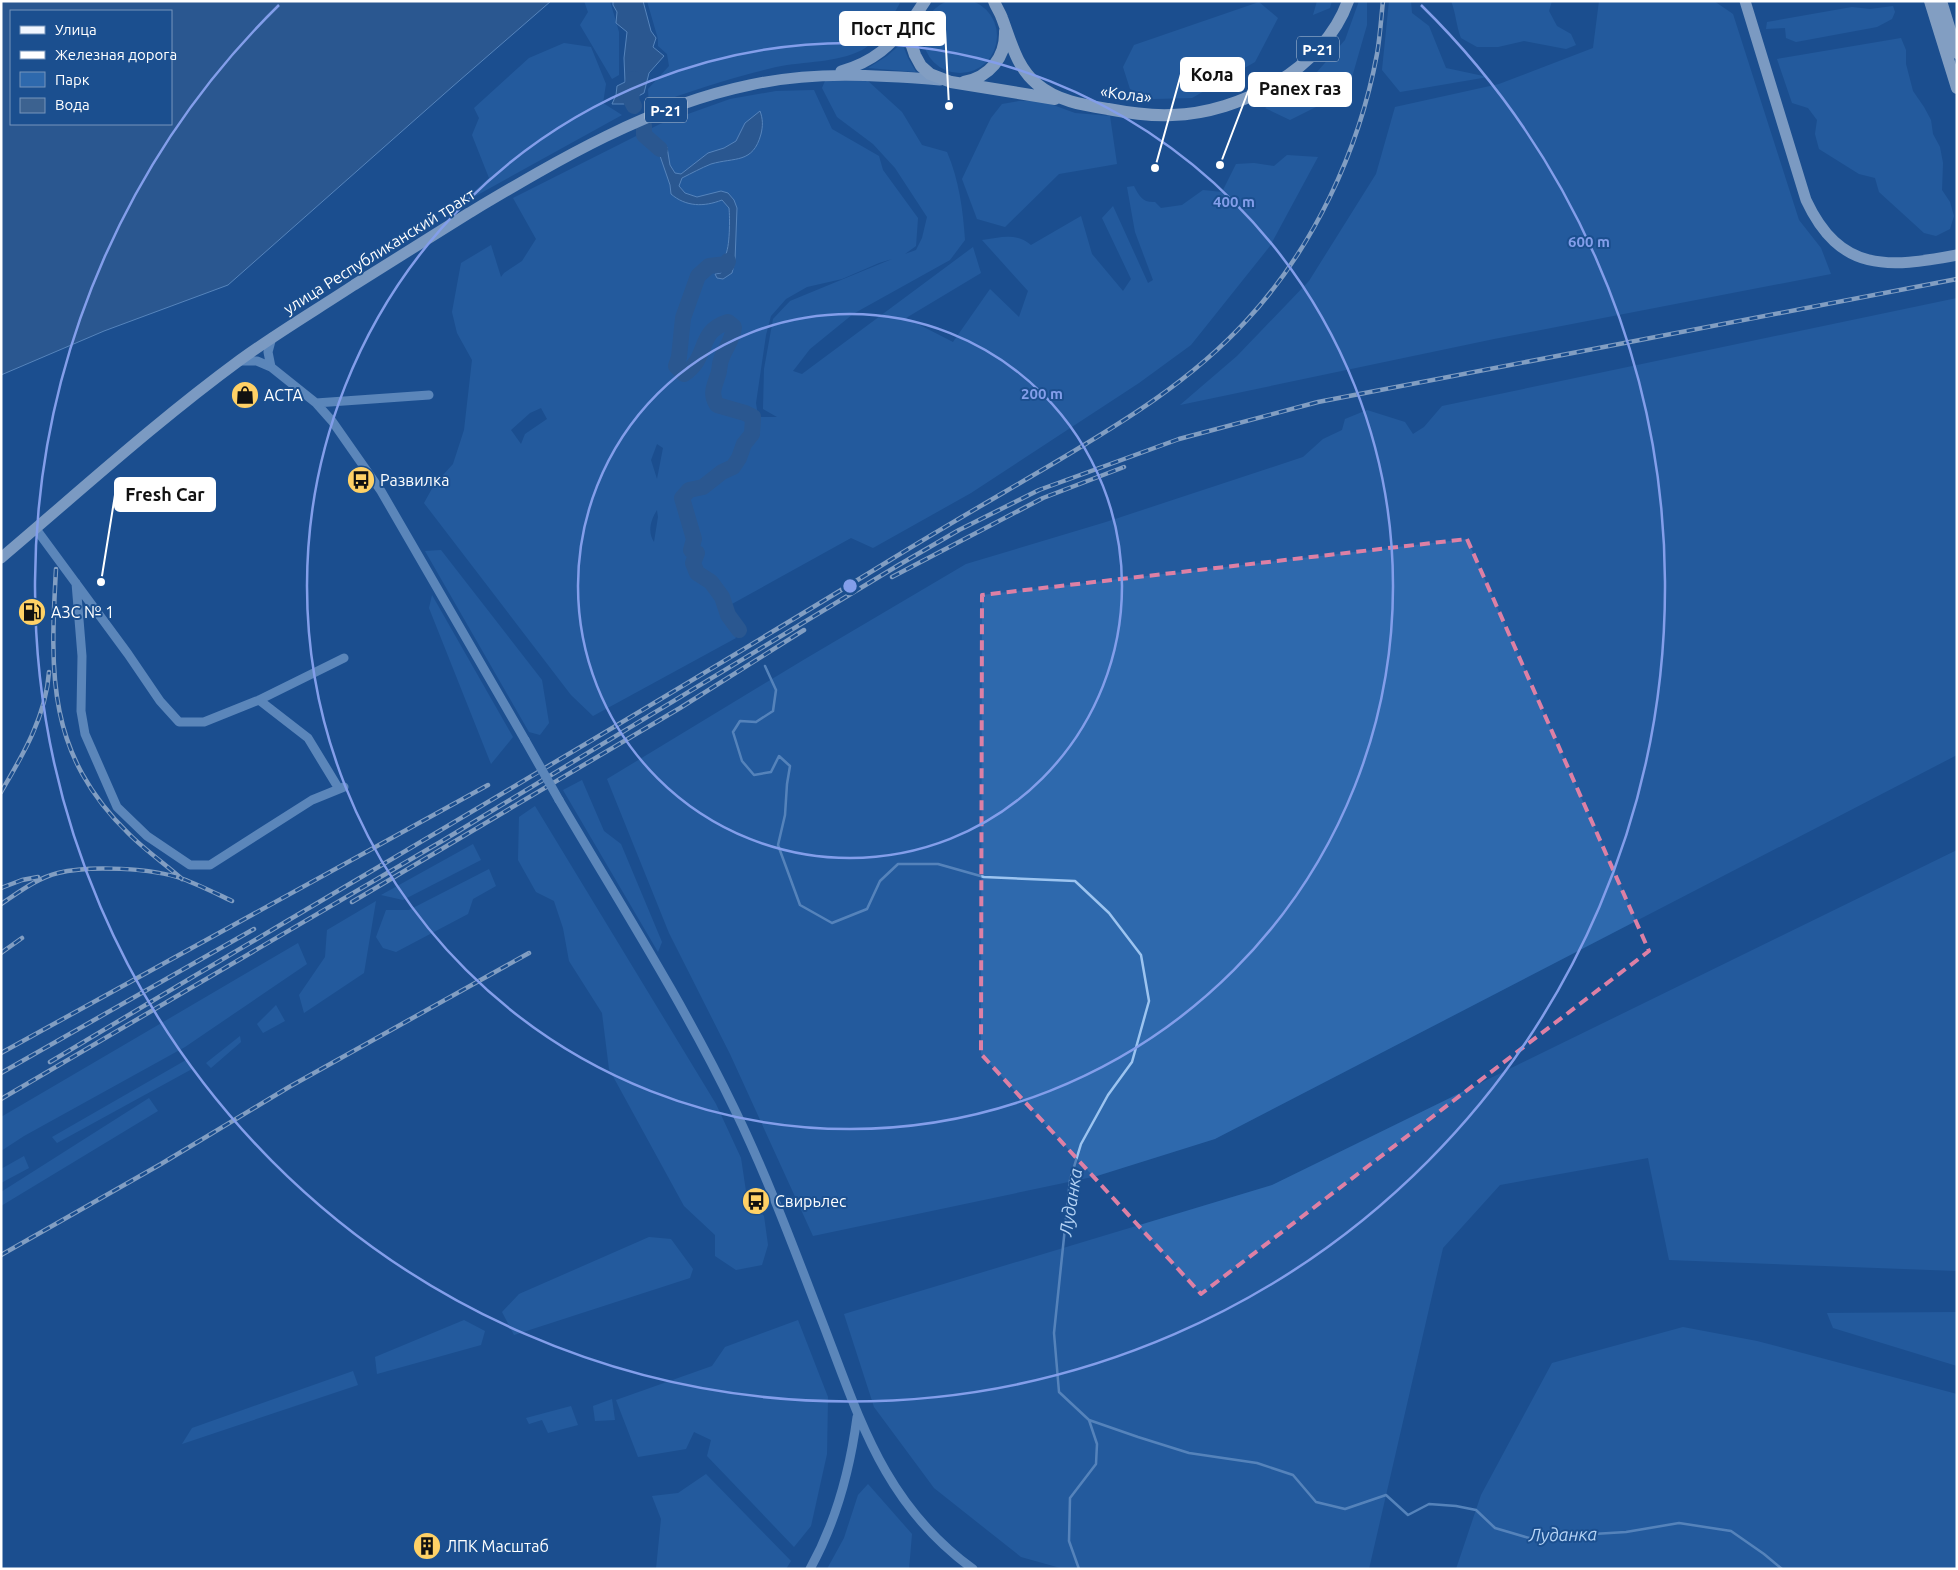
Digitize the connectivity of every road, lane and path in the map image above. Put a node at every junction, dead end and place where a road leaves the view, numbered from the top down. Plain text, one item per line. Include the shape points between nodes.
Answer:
1 (924, 1) edge
2 (1348, 1) edge
3 (1745, 1) edge
4 (1930, 1) edge
5 (1941, 1) edge
6 (993, 3) edge
7 (913, 19) junction
8 (1005, 27) junction
9 (1957, 53) edge
10 (827, 75) junction
11 (942, 80) junction
12 (961, 83) junction
13 (1957, 88) edge
14 (1072, 102) junction
15 (1957, 254) edge
16 (272, 337) junction
17 (239, 361) junction
18 (271, 367) junction
19 (429, 395) dead end
20 (316, 403) junction
21 (36, 529) junction
22 (1, 558) edge
23 (76, 583) junction
24 (344, 658) dead end
25 (259, 700) junction
26 (858, 1416) junction
27 (810, 1569) edge
28 (973, 1569) edge

1 - 7 highway, Р-21
2 - 14 highway, «Кола» / Р-21 via 1334,28 1316,51 1264,91 1236,102 1174,115 1125,112
3 - 15 main road via 1806,200 1826,233 1845,250 1871,261 1904,263
4 - 13 highway
5 - 9 highway
6 - 8 highway, Р-21
7 - 10 main road, Р-21 via 894,42 874,57
7 - 11 highway, Р-21 via 910,33 914,55 921,66
8 - 12 highway, Р-21 via 1002,53 996,64 986,74
8 - 14 highway, «Кола» / Р-21 via 1020,66 1029,77 1045,90
10 - 11 main road, Р-21
10 - 16 main road, улица Республиканский тракт / Р-21 via 773,81 727,91 686,103 621,129 527,179
11 - 12 highway, Р-21
12 - 14 highway, Р-21
16 - 17 main road, улица Республиканский тракт
16 - 18 street via 268,352
17 - 18 street via 257,361
17 - 21 main road, улица Республиканский тракт
18 - 20 street
19 - 20 street
20 - 26 street, bridge via 332,420 381,491 676,998 734,1108 776,1203
21 - 22 main road, улица Республиканский тракт
21 - 23 street
23 - 25 street via 160,701 179,722 204,722
23 - 25 street via 82,656 81,711 85,734 117,807 147,836 190,865 210,865 312,800 341,788 308,738
24 - 25 street
26 - 27 street via 846,1480 834,1517
26 - 28 street via 877,1458 902,1500 929,1531

